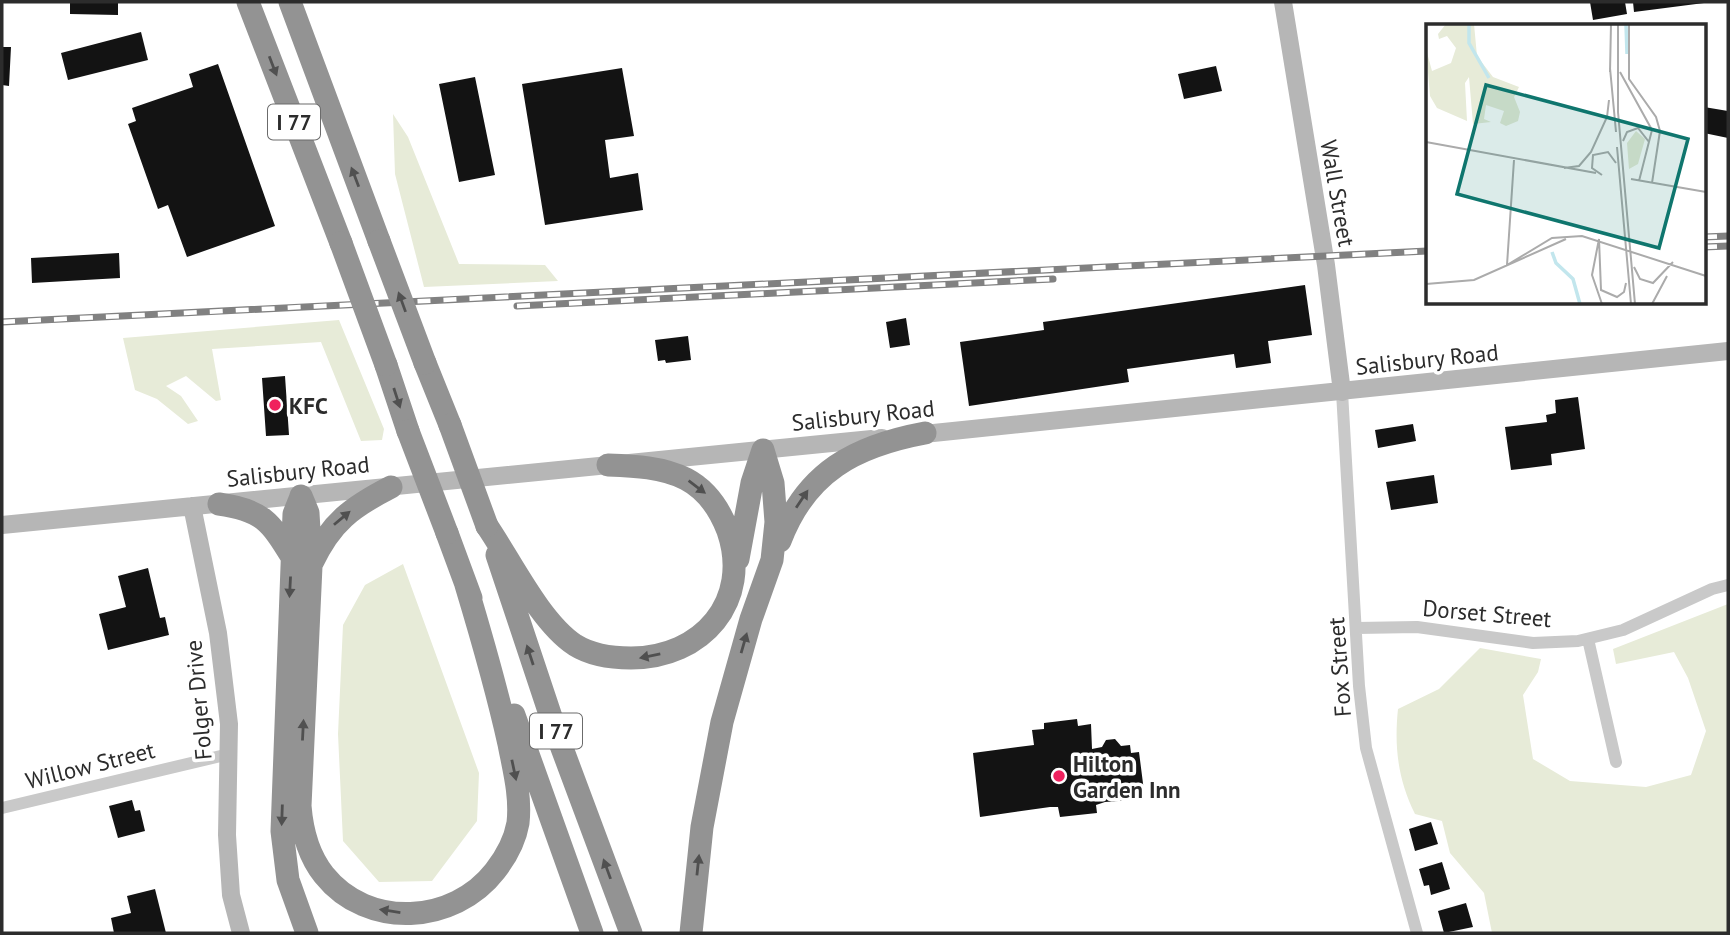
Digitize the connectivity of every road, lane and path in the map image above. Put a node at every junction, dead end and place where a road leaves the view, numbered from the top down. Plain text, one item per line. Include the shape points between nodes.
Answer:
1 (248, 2) edge
2 (290, 2) edge
3 (1283, 2) edge
4 (1728, 351) edge
5 (1342, 392) junction
6 (925, 433) junction
7 (763, 450) junction
8 (608, 465) junction
9 (391, 486) junction
10 (301, 496) junction
11 (219, 504) junction
12 (192, 506) junction
13 (2, 526) edge
14 (487, 526) junction
15 (772, 560) junction
16 (301, 561) junction
17 (736, 574) junction
18 (466, 585) junction
19 (1728, 585) edge
20 (1357, 628) junction
21 (1588, 639) junction
22 (229, 754) junction
23 (1616, 762) dead end
24 (2, 808) edge
25 (242, 933) edge
26 (306, 933) edge
27 (592, 933) edge
28 (631, 933) edge
29 (691, 933) edge
30 (1417, 933) edge

1 -> 18 highway, I 77, bridge
14 -> 2 highway, I 77, bridge
3 - 5 street, Wall Street
4 - 5 street, Salisbury Road
5 - 6 street, Salisbury Road
5 - 20 street, Fox Street
6 - 7 street, Salisbury Road
15 -> 6 highway via 788,520 813,484 846,457
7 - 8 street, Salisbury Road
7 - 15 highway via 773,483 776,522
7 - 17 highway via 752,483
8 - 9 street, Salisbury Road
8 -> 17 highway via 648,467 687,479 707,494 722,515
9 - 10 street, Salisbury Road
16 -> 9 highway via 335,524
10 - 11 street, Salisbury Road
10 - 16 highway via 294,514
11 - 12 street, Salisbury Road
11 - 16 highway via 247,508 266,521
12 - 13 street, Salisbury Road
12 - 22 street, Folger Drive via 218,634
17 -> 14 highway via 728,603 710,628 684,645 649,658 611,658 575,645 548,618
28 -> 14 highway, I 77 via 556,732
29 -> 15 highway via 702,827 722,722
18 -> 16 highway via 496,686 518,789 517,824 506,858 484,886 454,905 420,914 385,912 353,898 325,876 306,843 300,806
16 -> 26 highway via 282,831 288,880
18 - 27 highway, I 77
19 - 21 street, Dorset Street via 1623,630
20 - 21 street, Dorset Street via 1417,627 1533,643
20 - 30 street, Fox Street via 1366,748
21 - 23 street
22 - 24 street, Willow Street
22 - 25 street, Folger Drive via 231,895

